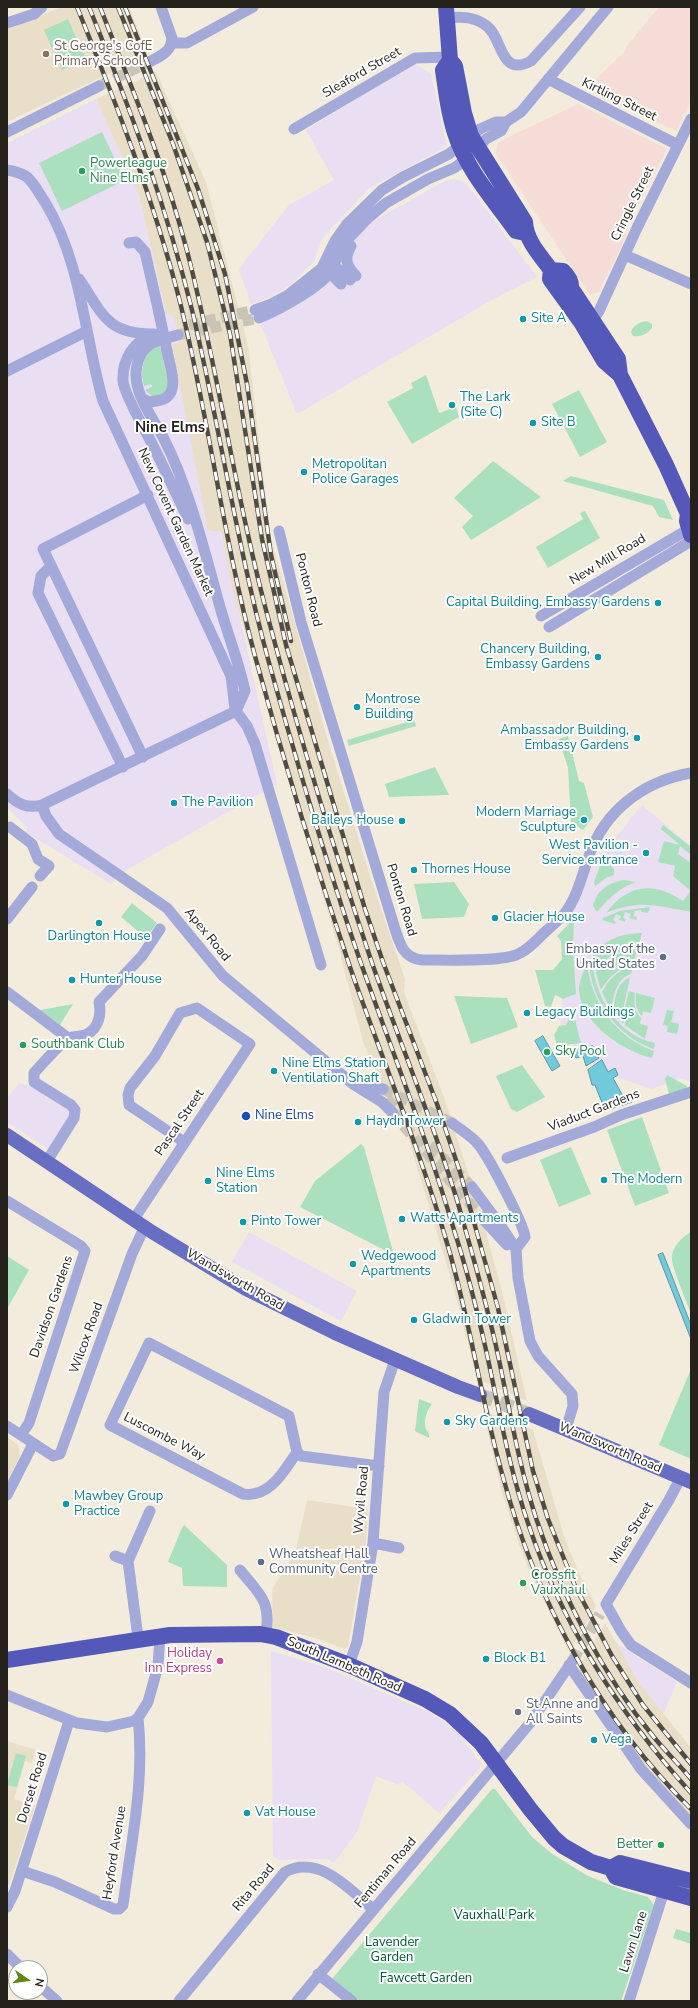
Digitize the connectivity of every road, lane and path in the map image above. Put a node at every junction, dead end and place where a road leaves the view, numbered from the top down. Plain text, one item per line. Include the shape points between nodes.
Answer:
1 (42, 7) edge
2 (161, 7) edge
3 (253, 7) edge
4 (580, 7) edge
5 (608, 7) edge
6 (450, 14) edge
7 (7, 23) edge
8 (171, 43) junction
9 (450, 59) junction
10 (151, 61) tunnel mouth
11 (548, 79) junction
12 (99, 86) tunnel mouth
13 (691, 119) edge
14 (294, 129) dead end
15 (7, 132) edge
16 (678, 144) junction
17 (469, 147) junction
18 (7, 170) edge
19 (368, 218) junction
20 (128, 243) dead end
21 (625, 255) junction
22 (328, 267) junction
23 (76, 275) junction
24 (691, 284) edge
25 (257, 314) tunnel mouth
26 (587, 322) junction
27 (88, 331) junction
28 (154, 334) junction
29 (7, 371) edge
30 (143, 399) junction
31 (148, 495) junction
32 (690, 527) edge
33 (279, 531) dead end
34 (51, 566) junction
35 (214, 585) junction
36 (541, 616) dead end
37 (549, 627) dead end
38 (236, 711) junction
39 (143, 757) junction
40 (122, 767) junction
41 (691, 767) edge
42 (691, 773) edge
43 (672, 776) junction
44 (7, 794) edge
45 (42, 806) junction
46 (10, 828) dead end
47 (40, 876) dead end
48 (32, 887) dead end
49 (7, 919) edge
50 (160, 929) dead end
51 (321, 965) dead end
52 (7, 992) edge
53 (68, 1038) junction
54 (353, 1084) junction
55 (691, 1092) edge
56 (385, 1094) tunnel mouth
57 (393, 1113) tunnel mouth
58 (452, 1123) tunnel mouth
59 (7, 1134) edge
60 (184, 1142) junction
61 (507, 1158) dead end
62 (47, 1161) junction
63 (472, 1187) tunnel mouth
64 (7, 1201) edge
65 (482, 1218) tunnel mouth
66 (139, 1222) junction
67 (516, 1250) junction
68 (517, 1264) junction
69 (395, 1360) junction
70 (480, 1395) tunnel mouth
71 (530, 1414) tunnel mouth
72 (7, 1426) edge
73 (566, 1429) junction
74 (21, 1435) junction
75 (33, 1444) junction
76 (297, 1452) junction
77 (379, 1466) junction
78 (686, 1479) edge
79 (7, 1495) edge
80 (150, 1511) dead end
81 (372, 1543) junction
82 (399, 1548) dead end
83 (115, 1556) dead end
84 (128, 1561) junction
85 (240, 1570) dead end
86 (266, 1635) junction
87 (160, 1636) junction
88 (138, 1638) junction
89 (7, 1660) edge
90 (349, 1665) junction
91 (691, 1683) edge
92 (7, 1695) edge
93 (138, 1718) junction
94 (69, 1721) junction
95 (497, 1763) junction
96 (691, 1824) edge
97 (611, 1868) junction
98 (22, 1871) junction
99 (691, 1881) edge
100 (664, 1891) junction
101 (691, 1898) edge
102 (7, 1907) edge
103 (373, 1909) junction
104 (318, 1974) junction
105 (48, 1993) edge
106 (57, 2001) edge
107 (179, 2001) edge
108 (296, 2001) edge
109 (352, 2001) edge
110 (629, 2001) edge

1 - 7 street via 34,14
2 - 8 street via 172,38
3 - 8 street via 187,43
4 - 6 street via 531,61 520,65 512,64 506,59 493,33 485,25 469,17
5 - 11 street
6 - 9 highway
8 - 10 street via 167,52
9 - 14 street, Sleaford Street via 415,58
9 - 17 highway via 444,70 450,116
11 - 16 street, Kirtling Street
11 - 17 street via 526,107 506,122 488,124 480,129
12 - 15 street
13 - 16 street, Cringle Street
16 - 21 street, Cringle Street
17 - 19 street via 446,172 386,202
17 - 22 street via 382,190 347,224 335,241 327,254
17 - 26 highway via 476,177 516,231 526,233 551,270 563,271 567,275
18 - 23 street, New Covent Garden Market via 18,172 35,186 50,212
19 - 22 street via 347,240
19 - 22 street via 346,257 349,280
20 - 30 street, bridge via 136,242 145,252 167,351 172,390 168,397 162,400 149,402
21 - 24 street
21 - 26 street, Cringle Street via 602,303
22 - 25 street via 304,294
23 - 27 street, New Covent Garden Market
23 - 28 street, New Covent Garden Market via 111,324 136,333
26 - 32 highway via 618,358 620,375 666,465
27 - 29 street
27 - 31 street, New Covent Garden Market via 103,401
28 - 30 street, New Covent Garden Market via 177,332 152,342 143,351 137,365 139,389
28 - 35 street via 142,338 132,349 123,382 190,522 196,550 208,578
30 - 35 street via 182,482
31 - 34 street via 43,549
31 - 38 street, New Covent Garden Market via 231,676
32 - 36 street, New Mill Road
32 - 37 street, New Mill Road
33 - 43 street, Ponton Road via 301,622 397,936 402,949 412,958 499,958 517,954 532,945 568,908 579,886 593,845 608,821 640,791
34 - 39 street
34 - 40 street via 41,576 38,593
35 - 38 street via 245,691
38 - 39 street
38 - 51 street via 256,744
39 - 40 street
40 - 45 street
41 - 43 street, Ponton Road
42 - 43 street, Ponton Road
44 - 45 street via 15,802 31,808
45 - 54 street, Apex Road via 59,834 167,908 223,976
46 - 47 street via 32,844 38,859 49,866
48 - 49 street
50 - 53 street via 142,956 99,1002 100,1015 92,1032
52 - 53 street
53 - 62 street via 33,1077 34,1082 75,1110 74,1118
54 - 56 street
54 - 57 street, Apex Road via 382,1102
55 - 61 street, Viaduct Gardens
58 - 67 street via 478,1144 486,1155 521,1224 525,1237
59 - 62 main road, Wandsworth Road
60 - 60 street, Pascal Street via 129,1105 128,1095 130,1088 155,1056 180,1013 198,1008 250,1044
60 - 66 street, Pascal Street
62 - 66 main road, Wandsworth Road
63 - 67 street
64 - 74 street, Davidson Gardens via 81,1246 85,1251 29,1423
65 - 68 street via 503,1240
66 - 69 main road, Wandsworth Road via 268,1301
66 - 75 street, Wilcox Road via 132,1254 61,1452 56,1457
67 - 68 street
68 - 73 street via 530,1341 538,1356 572,1394 573,1406
69 - 70 main road, Wandsworth Road
69 - 77 street, Wyvil Road via 384,1392
71 - 73 main road, Wandsworth Road
72 - 74 street
73 - 78 main road, Wandsworth Road
74 - 75 street
75 - 79 street
76 - 76 street, Luscombe Way via 276,1482 253,1496 243,1494 110,1425 149,1343 289,1416
76 - 77 street via 300,1456
77 - 81 street, Wyvil Road
78 - 91 street, Miles Street via 670,1500 606,1604 631,1645
80 - 84 street
81 - 82 street
81 - 90 street, Wyvil Road via 357,1642
83 - 84 street
84 - 88 street
85 - 86 street via 266,1602
86 - 87 highway, South Lambeth Road
86 - 90 highway, South Lambeth Road via 281,1638
87 - 88 highway, South Lambeth Road
87 - 93 street via 160,1653 154,1681 148,1702
88 - 89 highway, South Lambeth Road
90 - 95 highway, South Lambeth Road via 425,1699 450,1714 471,1732
92 - 94 street
93 - 94 street via 134,1722 107,1727
93 - 98 street, Heyford Avenue via 141,1761 137,1814 123,1905 120,1909 114,1910 55,1882
94 - 98 street, Dorset Road
95 - 96 street via 530,1723 571,1663 642,1769
95 - 97 highway, South Lambeth Road via 530,1809 559,1842 592,1862
95 - 103 street, Fentiman Road
97 - 99 highway, South Lambeth Road via 620,1863
97 - 100 highway, South Lambeth Road via 616,1877
98 - 102 street, Dorset Road
100 - 101 highway, South Lambeth Road
100 - 110 street, Lawn Lane
103 - 104 street, Fentiman Road
103 - 107 street, Rita Road via 323,1870 312,1867 290,1869
104 - 108 street, Fentiman Road
104 - 109 street
105 - 106 street

